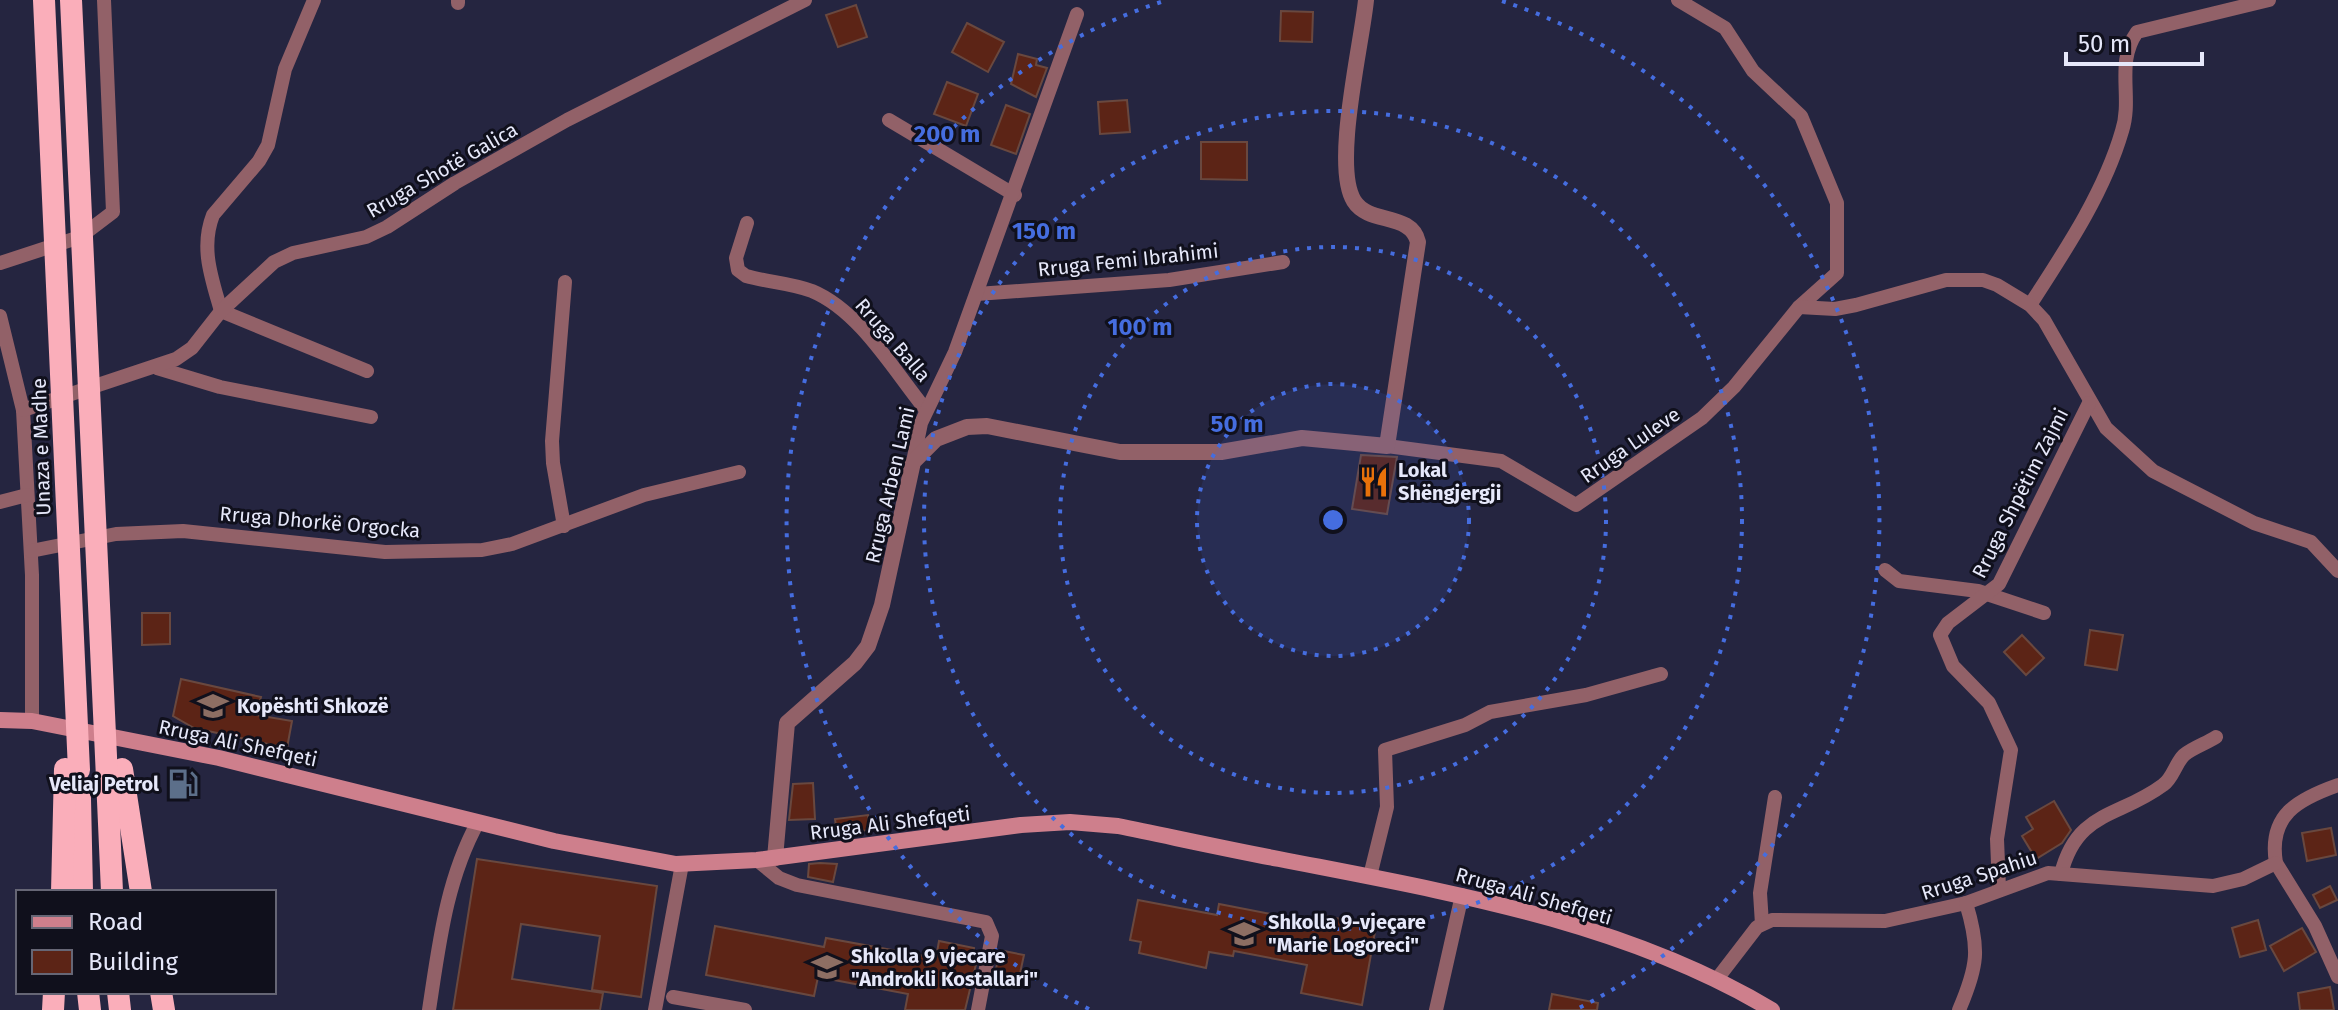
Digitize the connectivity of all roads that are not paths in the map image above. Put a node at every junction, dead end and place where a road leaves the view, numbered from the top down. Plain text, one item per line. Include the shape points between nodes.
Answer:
1 (44, 0) edge
2 (71, 0) edge
3 (104, 0) edge
4 (314, 0) edge
5 (805, 0) edge
6 (1366, 0) edge
7 (1678, 0) edge
8 (2269, 0) edge
9 (776, 4) edge
10 (1077, 14) dead end
11 (889, 120) dead end
12 (1015, 195) junction
13 (747, 223) dead end
14 (1283, 262) dead end
15 (0, 263) edge
16 (565, 282) dead end
17 (977, 294) junction
18 (2030, 305) junction
19 (1799, 307) junction
20 (221, 311) junction
21 (0, 316) edge
22 (157, 368) junction
23 (367, 371) dead end
24 (2089, 403) junction
25 (23, 410) junction
26 (926, 410) junction
27 (371, 417) dead end
28 (1387, 446) junction
29 (912, 468) junction
30 (739, 472) dead end
31 (27, 495) junction
32 (0, 502) edge
33 (564, 526) junction
34 (31, 551) junction
35 (1885, 570) dead end
36 (2338, 571) edge
37 (1990, 594) junction
38 (2044, 613) dead end
39 (1661, 674) dead end
40 (0, 720) edge
41 (32, 721) junction
42 (2216, 737) dead end
43 (72, 769) junction
44 (114, 774) junction
45 (2338, 785) edge
46 (1775, 797) dead end
47 (478, 822) junction
48 (775, 858) junction
49 (757, 860) junction
50 (2276, 863) junction
51 (682, 864) junction
52 (2061, 874) junction
53 (1370, 876) junction
54 (1999, 888) junction
55 (62, 890) edge
56 (82, 890) edge
57 (112, 890) edge
58 (141, 890) edge
59 (1462, 895) junction
60 (1966, 903) junction
61 (1762, 924) junction
62 (2338, 977) edge
63 (1717, 979) junction
64 (673, 997) dead end
65 (429, 1010) edge
66 (655, 1010) edge
67 (745, 1010) edge
68 (978, 1010) edge
69 (1436, 1010) edge
70 (1772, 1010) edge
71 (1959, 1010) edge

1 - 43 highway, Unaza e Madhe, bridge
2 - 44 highway, bridge
3 - 15 street via 113,212 80,237
4 - 20 street via 285,69 268,145 218,206 209,226 207,259
5 - 9 street, Rruga Shotë Galica
6 - 28 street via 1349,131 1351,192 1360,208 1407,226 1418,242
7 - 19 street via 1725,28 1753,71 1801,116 1831,183 1837,203 1837,273
8 - 18 street via 2137,32 2124,62 2128,112 2121,135 2076,232
9 - 20 street, Rruga Shotë Galica via 455,183 387,227 274,262
10 - 12 street, Rruga Arben Lami
11 - 12 street
12 - 17 street, Rruga Arben Lami
13 - 26 street, Rruga Balla via 736,258 738,270 834,303
14 - 17 street, Rruga Femi Ibrahimi via 1169,280
16 - 33 street via 552,441
17 - 26 street, Rruga Arben Lami
18 - 19 street via 1997,285 1966,279 1846,307
18 - 24 street via 2044,320
19 - 28 street, Rruga Luleve via 1702,418 1576,505 1501,461
20 - 22 street, Rruga Shotë Galica via 192,348
20 - 23 street
21 - 25 street
22 - 25 street, Rruga Shotë Galica
22 - 27 street via 220,387
24 - 36 street via 2106,428 2153,471 2254,523 2311,542
24 - 37 street, Rruga Shpëtim Zajmi
25 - 31 street
26 - 29 street, Rruga Arben Lami
28 - 29 street, Rruga Luleve via 1302,438 1221,452 1120,452 977,427 936,439
29 - 48 street, Rruga Arben Lami via 868,646 787,723
30 - 33 street, Rruga Dhorkë Orgocka via 644,495
31 - 32 street
31 - 34 street
33 - 34 street, Rruga Dhorkë Orgocka via 482,550 385,552 183,531 116,534
34 - 41 street
35 - 37 street via 1916,585
37 - 38 street
37 - 54 street, Rruga Shpëtim Zajmi via 1948,623 1940,635 1953,666 1989,703 2011,750 1997,839
39 - 53 street via 1586,695 1504,708 1385,750 1387,807
40 - 41 main road, Rruga Ali Shefqeti
41 - 47 main road, Rruga Ali Shefqeti via 233,761
42 - 52 street via 2184,755 2160,787 2080,832
43 - 55 highway
43 - 56 highway, Unaza e Madhe
44 - 57 highway
44 - 58 highway
45 - 50 street via 2312,793 2286,812 2275,834
46 - 61 street via 1760,893
47 - 51 main road, Rruga Ali Shefqeti via 613,854
47 - 65 street via 445,907
48 - 49 main road, Rruga Ali Shefqeti
48 - 53 main road, Rruga Ali Shefqeti via 1070,822 1118,826
49 - 51 main road, Rruga Ali Shefqeti
49 - 68 street via 797,885 986,922 992,936
50 - 52 street, Rruga Spahiu via 2213,886
50 - 62 street via 2315,926
51 - 66 street
52 - 54 street, Rruga Spahiu via 2038,875
53 - 59 main road, Rruga Ali Shefqeti
54 - 60 street, Rruga Spahiu
59 - 63 main road, Rruga Ali Shefqeti via 1626,943
59 - 69 street
60 - 61 street, Rruga Spahiu via 1885,921 1784,918
60 - 71 street via 1978,951
61 - 63 street
63 - 70 main road, Rruga Ali Shefqeti
64 - 67 street

